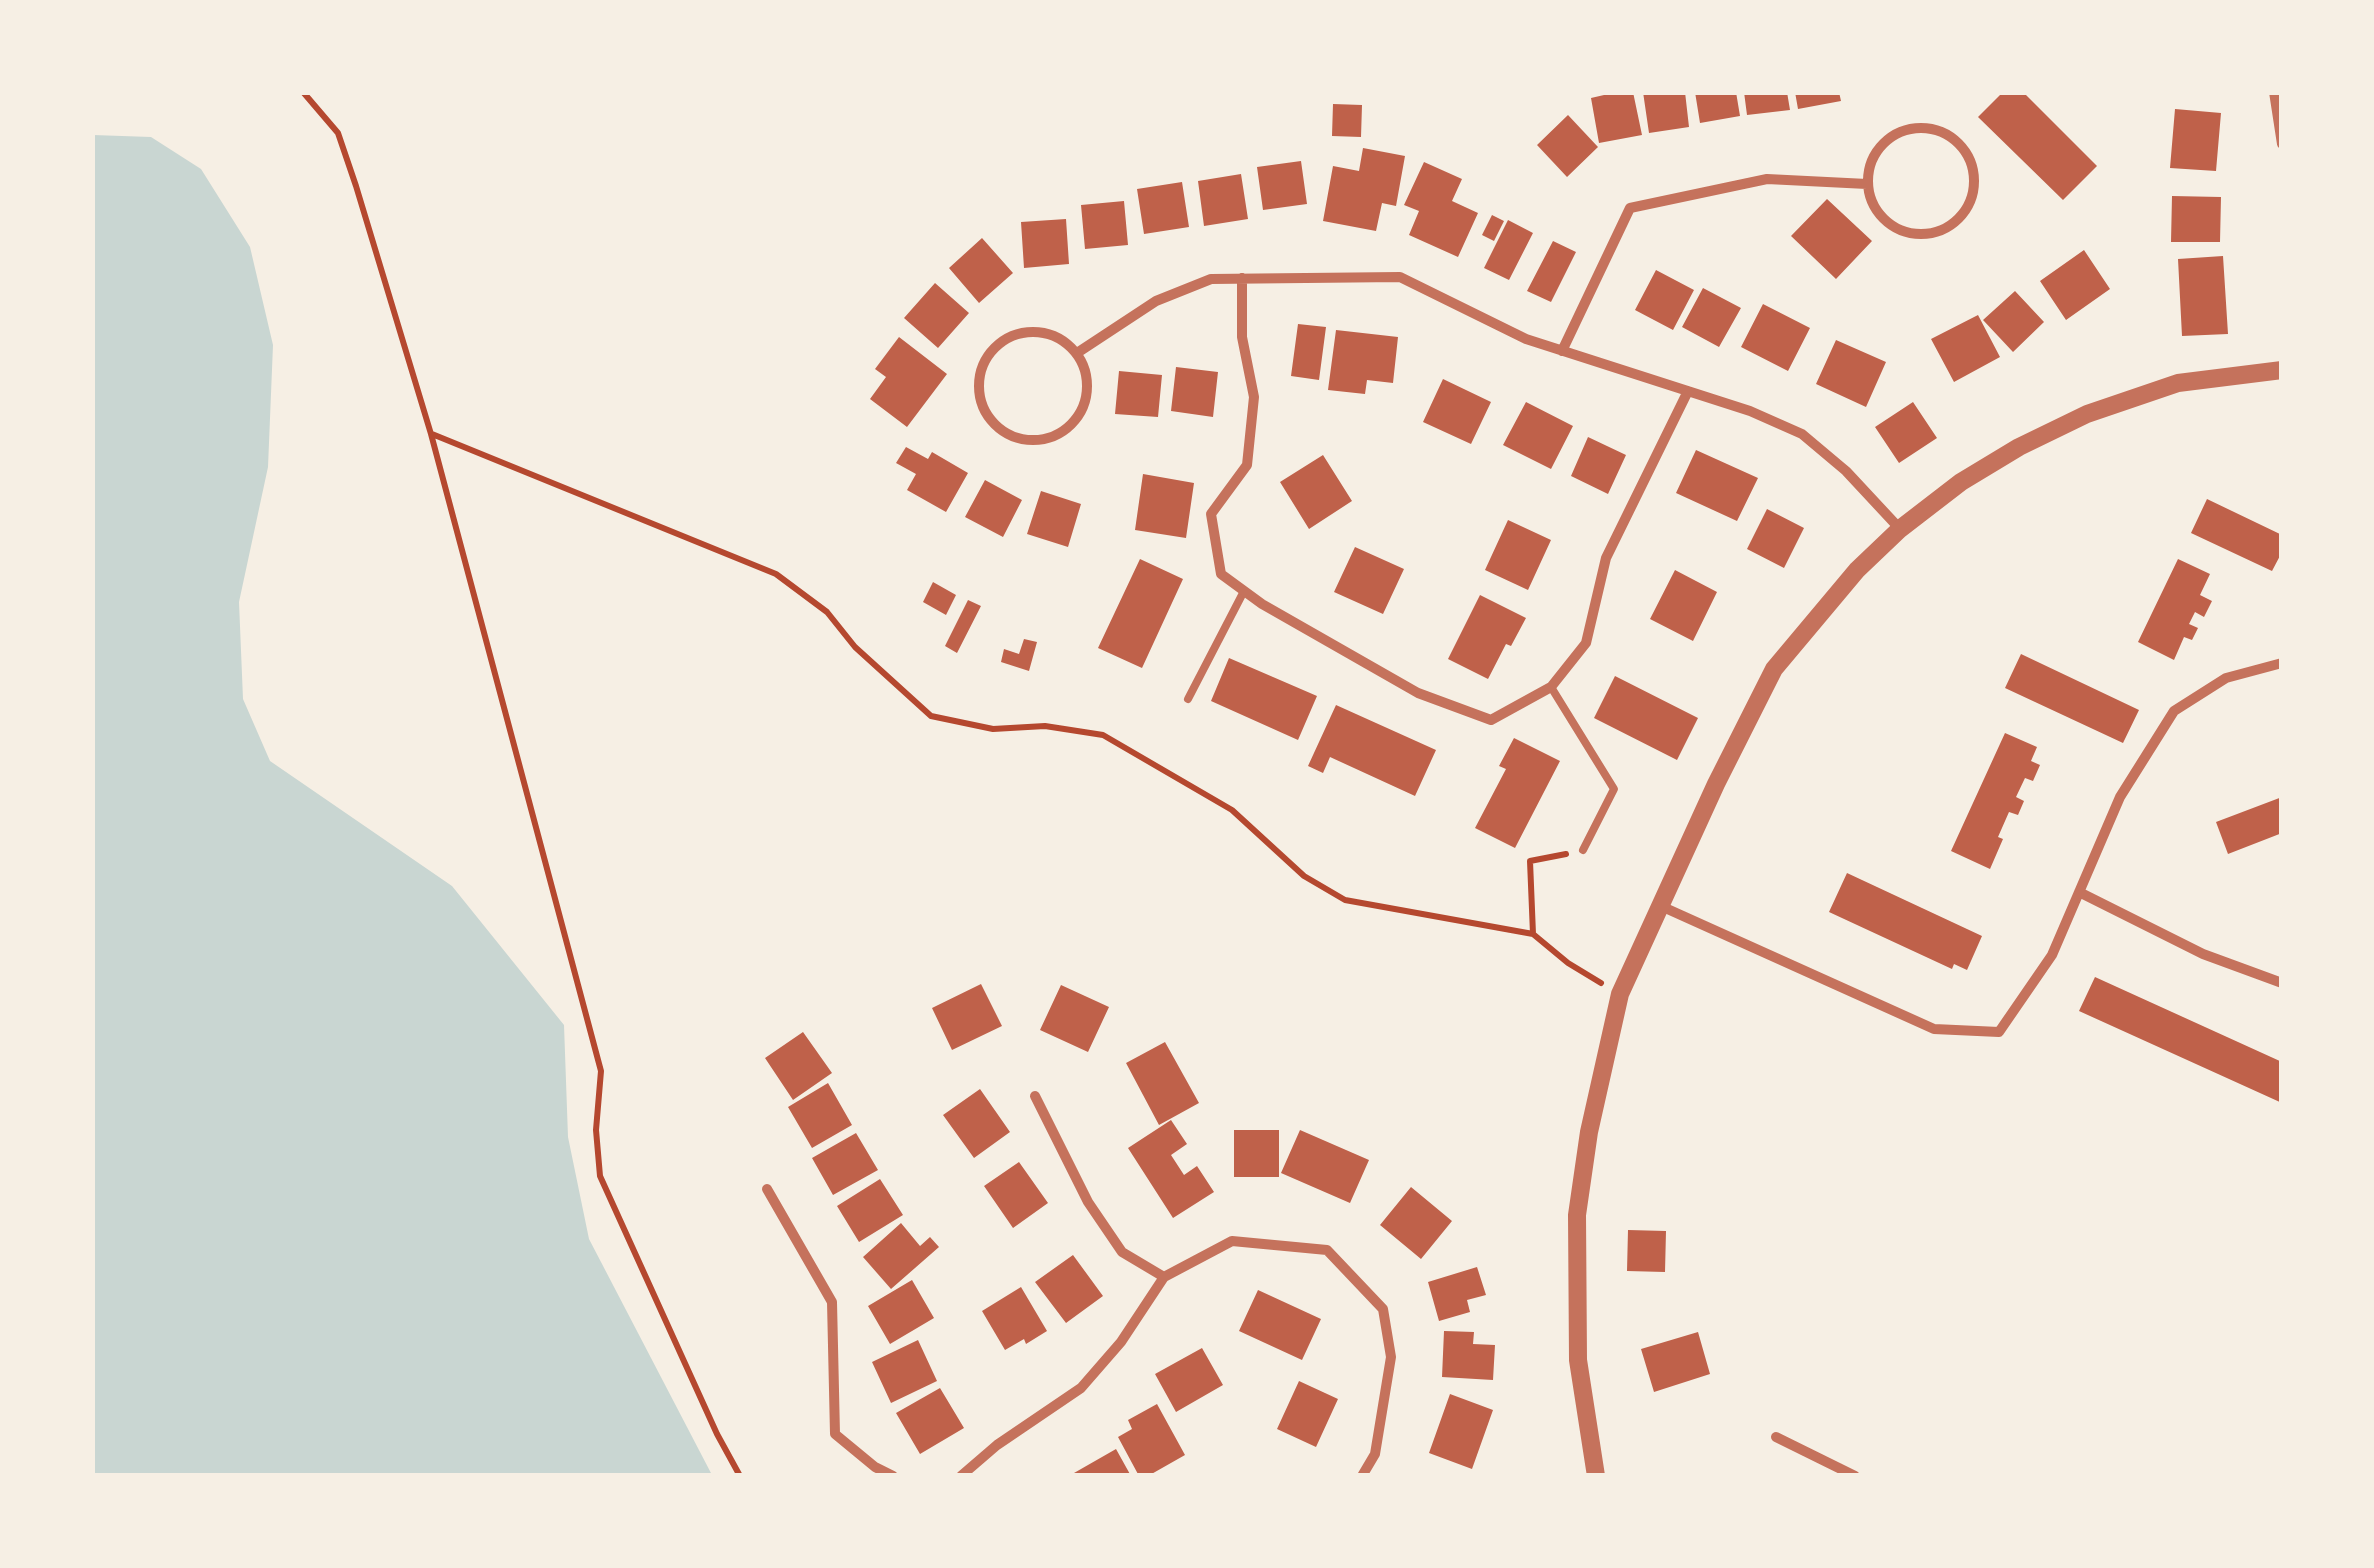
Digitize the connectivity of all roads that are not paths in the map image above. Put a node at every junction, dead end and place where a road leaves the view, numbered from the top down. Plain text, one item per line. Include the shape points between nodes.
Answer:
1 (2274, 92) edge
2 (2282, 144) edge
3 (1867, 184) junction
4 (1242, 278) junction
5 (1562, 350) junction
6 (1077, 353) junction
7 (2282, 370) edge
8 (1688, 391) junction
9 (1900, 529) junction
10 (1244, 591) junction
11 (2282, 664) edge
12 (1551, 687) junction
13 (1188, 700) dead end
14 (1582, 850) road end
15 (2078, 892) junction
16 (1662, 907) junction
17 (2282, 984) edge
18 (1035, 1096) dead end
19 (767, 1189) dead end
20 (1164, 1278) junction
21 (1776, 1437) dead end
22 (892, 1476) edge
23 (961, 1476) edge
24 (1362, 1476) edge
25 (1596, 1476) edge
26 (1855, 1476) edge

1 - 2 street
3 - 3 street via 1869,166 1890,136 1926,127 1959,143 1974,176 1967,209 1941,231 1924,234 1908,234 1879,216
3 - 5 street via 1767,179 1630,208
4 - 5 street via 1400,276
4 - 6 street via 1210,279 1156,301
4 - 10 street via 1242,337 1254,397 1247,465 1211,514 1221,574
5 - 8 street
6 - 6 street via 1088,380 1084,408 1066,430 1039,441 1011,438 988,420 978,393 982,365 1000,342 1026,331 1054,336
7 - 9 street via 2178,383 2086,414 1961,482
8 - 9 street via 1802,434
8 - 12 street via 1606,558 1586,643
9 - 16 street via 1774,669
10 - 12 street via 1418,693 1491,720
10 - 13 lane
11 - 15 street via 2226,678 2174,711 2120,797
12 - 14 lane via 1614,789
15 - 16 street via 2052,955 1998,1032 1934,1028
15 - 17 street via 2203,954
16 - 25 street via 1620,994 1588,1132 1578,1215 1578,1360
18 - 20 street via 1088,1202 1122,1252
19 - 22 street via 832,1302 835,1434
20 - 23 street via 1080,1388
20 - 24 street via 1232,1241 1327,1250 1383,1309 1391,1357 1374,1454
21 - 26 street

